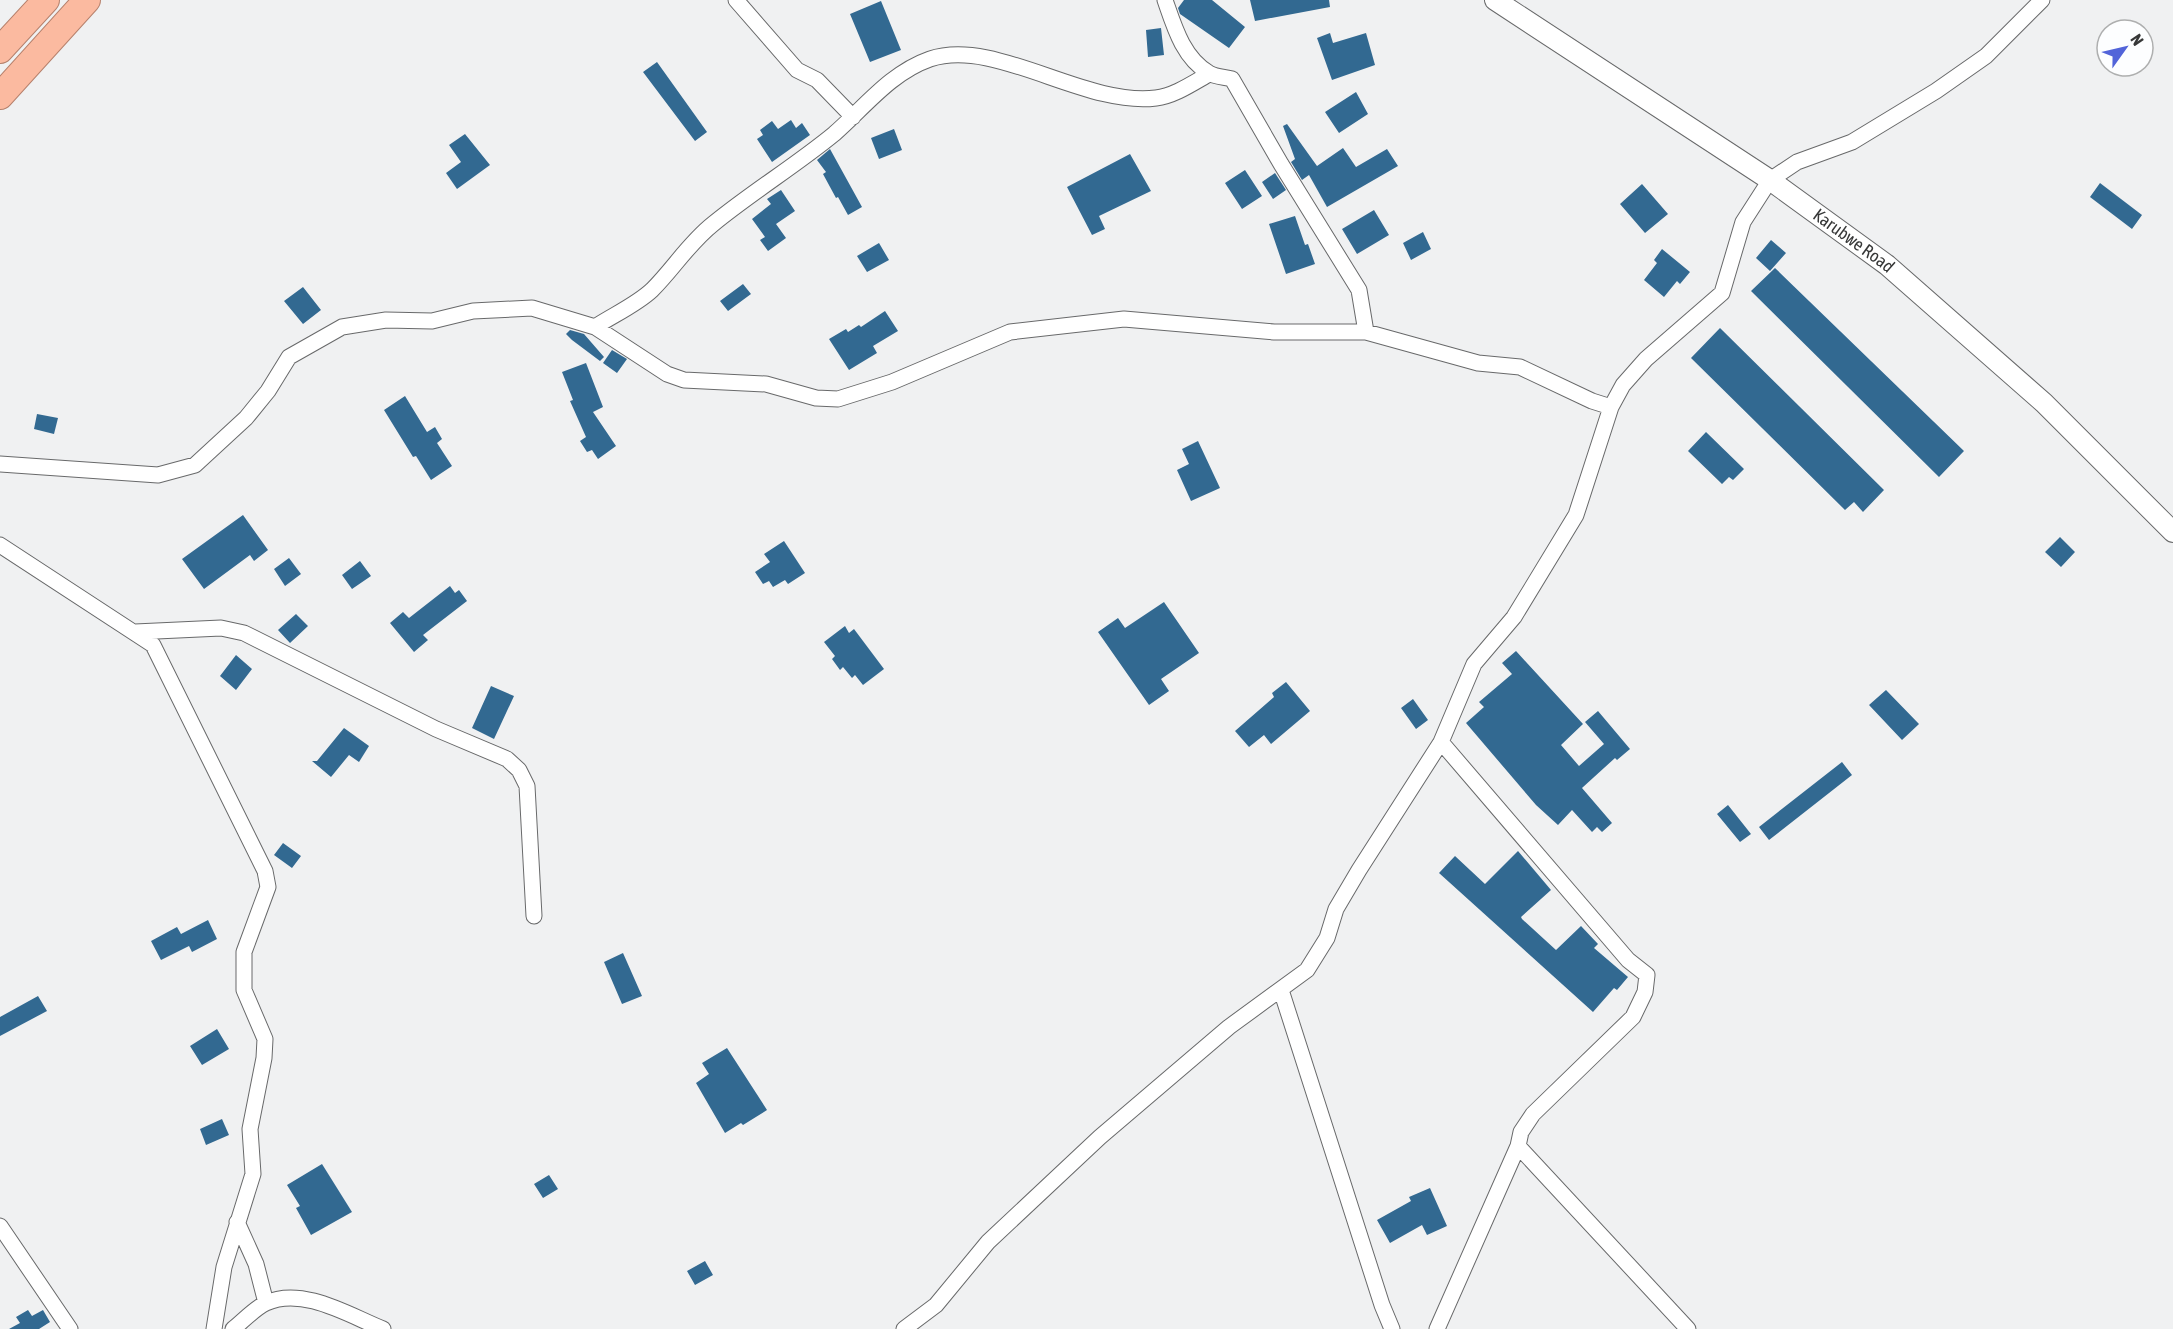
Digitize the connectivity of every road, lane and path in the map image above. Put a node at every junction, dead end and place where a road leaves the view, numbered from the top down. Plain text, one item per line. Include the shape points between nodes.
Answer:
1 (46, 0) edge
2 (87, 0) edge
3 (736, 0) edge
4 (1165, 0) edge
5 (1495, 0) edge
6 (2042, 0) edge
7 (0, 50) edge
8 (1209, 74) junction
9 (0, 96) edge
10 (853, 117) junction
11 (1770, 180) junction
12 (594, 327) junction
13 (1366, 332) junction
14 (1611, 407) junction
15 (0, 464) edge
16 (2173, 532) edge
17 (0, 544) edge
18 (135, 632) junction
19 (1442, 742) junction
20 (534, 916) dead end
21 (1281, 990) junction
22 (1518, 1146) junction
23 (237, 1222) junction
24 (0, 1226) edge
25 (266, 1303) junction
26 (70, 1329) edge
27 (214, 1329) edge
28 (233, 1329) edge
29 (383, 1329) edge
30 (904, 1329) edge
31 (1392, 1329) edge
32 (1437, 1329) edge
33 (1688, 1329) edge

1 - 7 highway
2 - 9 highway
3 - 10 street via 797,70 817,80
4 - 8 street via 1176,35
5 - 11 street, Karubwe Road
6 - 11 street via 1986,56 1936,91 1852,142 1797,162
8 - 10 street via 1156,98 1081,90 1007,63 962,56 931,59 902,74 867,100
8 - 13 street via 1232,79 1359,290
10 - 12 street via 713,224 649,292
11 - 14 street via 1743,222 1722,293 1646,358
11 - 16 street, Karubwe Road via 1887,265 2044,403
12 - 13 street via 667,374 684,380 766,384 816,398 838,399 892,382 1010,332 1124,319 1274,332
12 - 15 street via 532,308 342,327 289,357 246,418 195,465 158,475
13 - 14 street via 1478,363 1520,367
14 - 19 street via 1576,515 1514,617 1474,664
17 - 18 street
18 - 20 street via 220,627 244,633 436,729 507,759 519,770 527,786
18 - 23 street via 153,645 164,663 265,872 268,886 244,952 244,990 265,1039 250,1129 253,1174
19 - 21 street via 1359,870 1307,970
19 - 22 street via 1628,960 1647,975 1643,999 1633,1017 1533,1114 1521,1132
21 - 30 street via 1229,1027 1100,1137 988,1242 936,1305
21 - 31 street
22 - 32 street
22 - 33 street
23 - 25 street via 256,1264
23 - 27 street via 224,1267
24 - 26 street
25 - 28 street
25 - 29 street via 292,1298 311,1300

